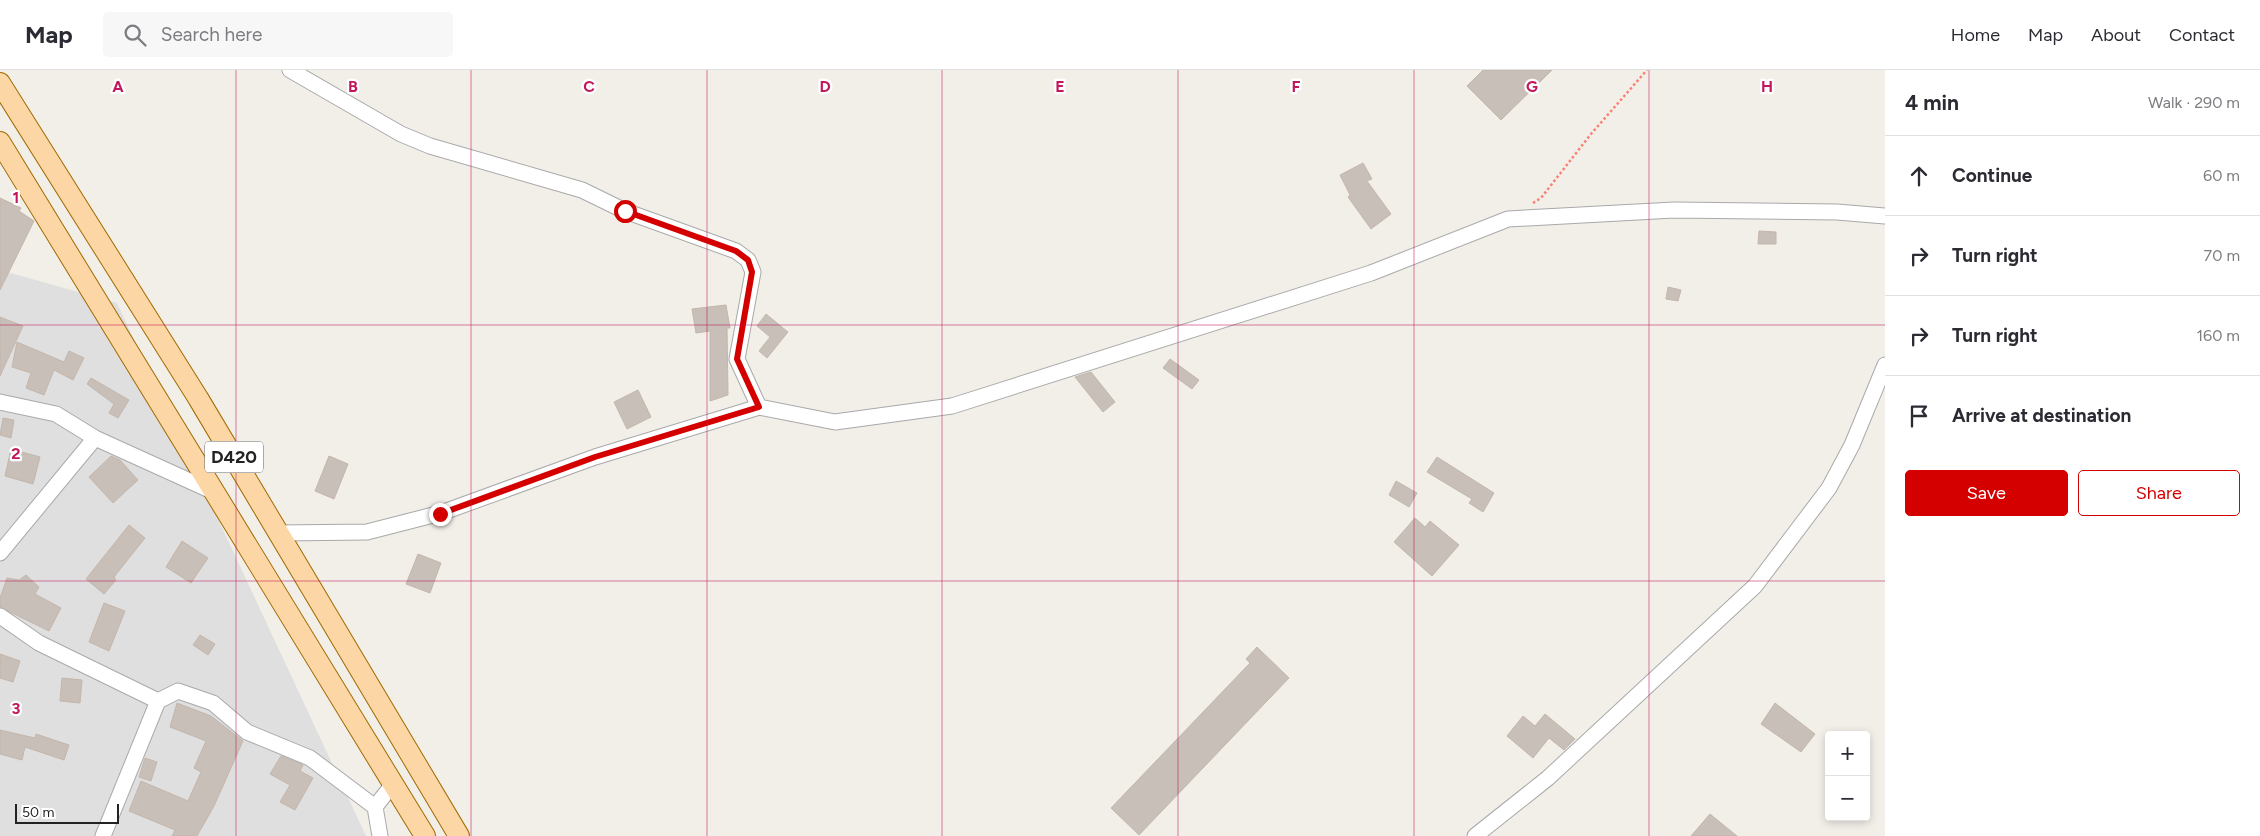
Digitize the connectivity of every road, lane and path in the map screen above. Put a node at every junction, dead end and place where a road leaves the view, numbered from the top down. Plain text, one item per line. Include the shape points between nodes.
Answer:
1 (290, 70) edge
2 (1648, 70) edge
3 (0, 83) edge
4 (0, 142) edge
5 (1533, 203) dead end
6 (1885, 216) edge
7 (1885, 365) edge
8 (0, 402) edge
9 (759, 407) junction
10 (95, 438) junction
11 (214, 492) junction
12 (279, 533) junction
13 (0, 553) edge
14 (0, 616) edge
15 (158, 701) junction
16 (393, 784) junction
17 (375, 807) junction
18 (103, 836) edge
19 (380, 836) edge
20 (425, 836) edge
21 (459, 836) edge
22 (1475, 836) edge

1 - 9 street via 400,134 430,146 582,190 625,211 736,251 748,260 752,272 737,359
2 - 5 path via 1591,134 1541,198
3 - 12 main road, D420
4 - 11 main road, D420
6 - 9 street via 1837,212 1674,210 1508,218 1371,273 952,406 835,422
7 - 22 street via 1852,445 1829,488 1755,586 1548,778
8 - 10 street via 56,414
9 - 12 street via 595,457 440,514 367,532
10 - 11 street
10 - 13 street
11 - 16 main road, D420
12 - 21 main road, D420
14 - 15 street via 39,643
15 - 17 street via 178,691 213,702 247,732 310,758
15 - 18 street
16 - 17 street
16 - 20 main road, D420
17 - 19 street

